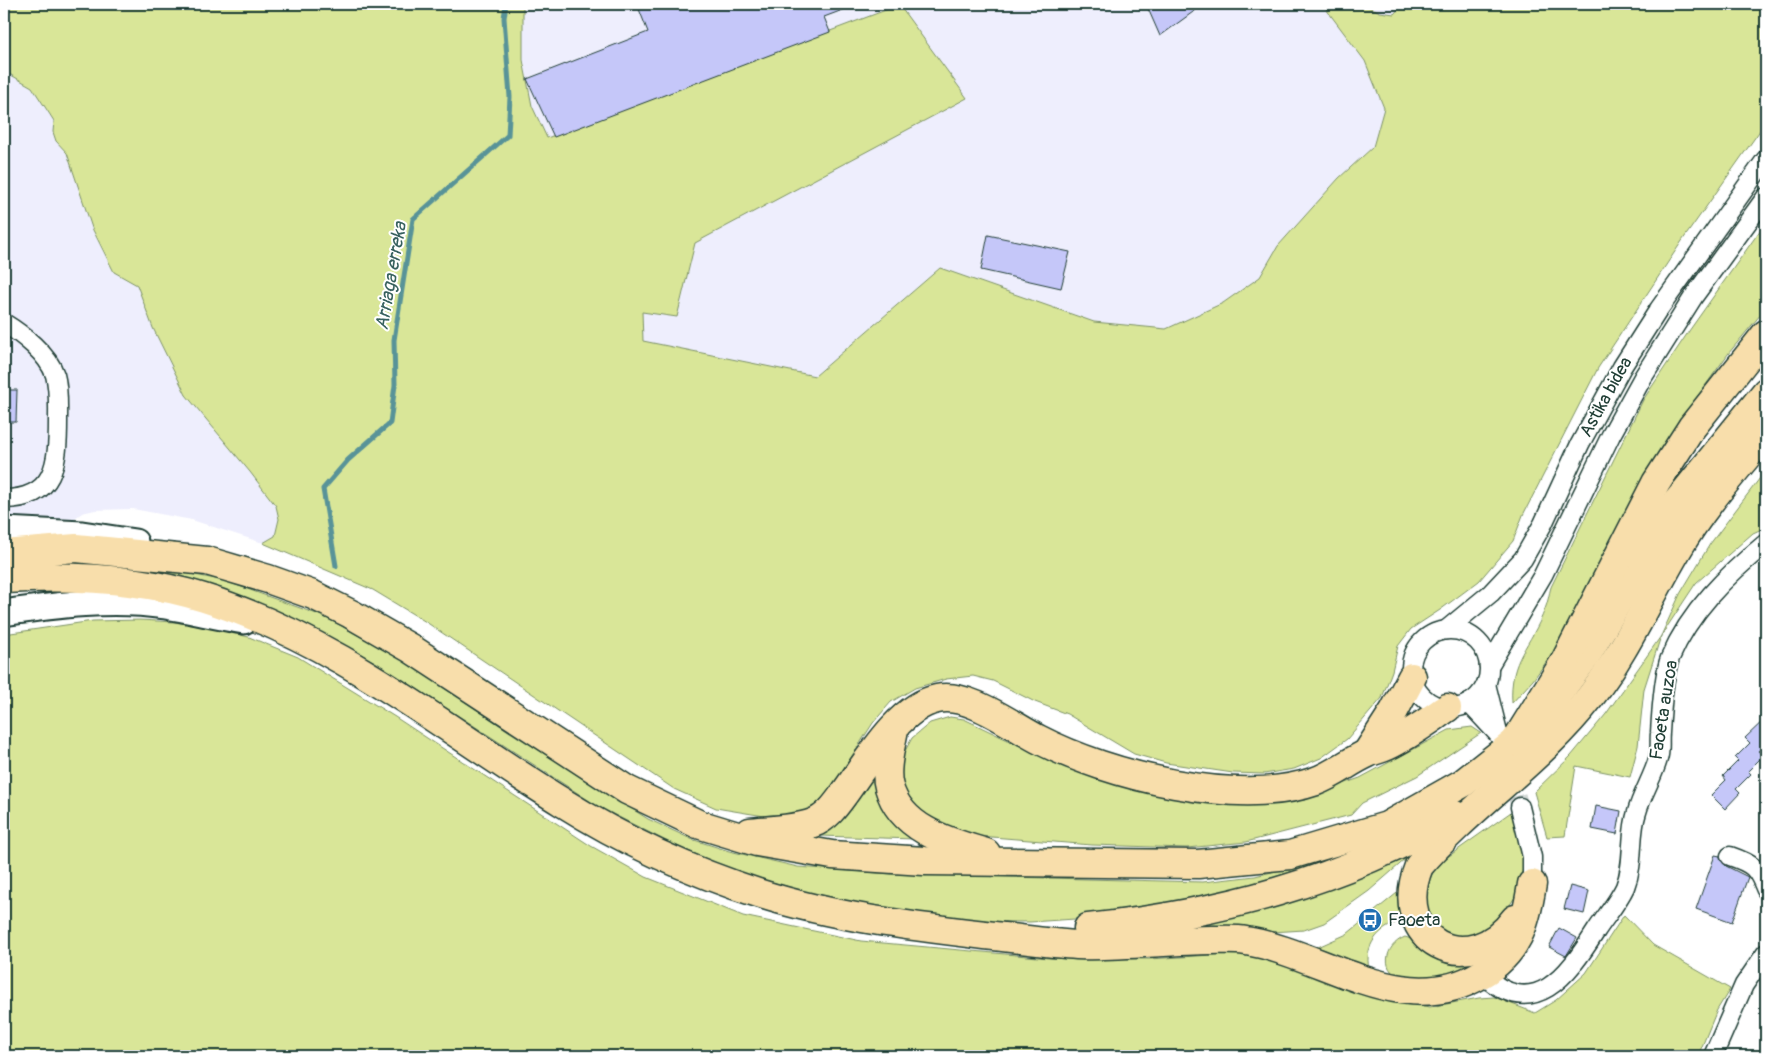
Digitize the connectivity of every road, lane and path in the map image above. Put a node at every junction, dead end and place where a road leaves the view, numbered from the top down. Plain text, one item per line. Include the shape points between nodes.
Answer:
1 (1766, 159) edge
2 (1766, 197) edge
3 (4, 323) edge
4 (1766, 334) edge
5 (1766, 392) edge
6 (1766, 433) edge
7 (4, 499) edge
8 (4, 530) edge
9 (1766, 543) edge
10 (4, 554) edge
11 (207, 561) junction
12 (4, 579) edge
13 (4, 613) edge
14 (276, 626) junction
15 (1446, 630) junction
16 (1487, 675) junction
17 (1412, 677) junction
18 (1458, 706) junction
19 (894, 728) junction
20 (1515, 742) junction
21 (1367, 753) junction
22 (1496, 792) junction
23 (1520, 807) tunnel mouth
24 (728, 834) junction
25 (1730, 856) dead end
26 (1014, 861) junction
27 (1532, 884) junction
28 (1766, 890) edge
29 (952, 931) junction
30 (1766, 953) edge
31 (1482, 974) junction
32 (1713, 1056) edge

1 - 15 street, Astika bidea via 1659,309 1622,367 1522,559 1492,593
2 - 16 street, Astika bidea via 1694,296 1643,377 1543,575
3 - 7 street via 44,357 54,374 58,450 53,474 42,487 29,497
4 - 20 main road via 1692,427 1656,483 1568,656
5 - 20 main road via 1673,507 1586,656 1547,708
6 - 22 main road via 1701,512 1619,656 1590,697 1551,743
8 - 11 street via 126,540
9 - 31 street, Faoeta auzoa via 1736,568 1682,632 1669,661 1659,758 1636,813 1631,863 1624,888 1582,953 1561,979 1544,990 1529,994 1496,987
10 - 11 main road via 76,548
11 - 24 main road via 313,595 352,614 410,648 627,790 698,824
12 - 14 main road via 82,578 143,584 203,597
13 - 14 street via 110,603 163,606
14 - 29 main road via 367,673 562,802 647,849 770,897 843,916
15 - 16 street via 1463,632 1484,650
15 - 17 street via 1428,636 1420,644 1411,667
16 - 18 street via 1479,695
16 - 18 street via 1499,736
17 - 18 street via 1425,699 1436,705
17 - 21 main road
18 - 21 main road
19 - 21 main road via 921,705 938,698 959,699 1042,741 1131,774 1189,787 1247,792 1316,781
19 - 24 main road via 830,812 814,822
19 - 26 main road via 888,786 896,803 914,824 939,839
20 - 26 main road via 1463,783 1387,826 1290,855 1198,864
22 - 27 main road via 1419,866 1412,891 1414,917 1428,937 1452,950 1485,947 1504,934
22 - 29 main road via 1382,854 1262,898 1146,922 1085,928
23 - 27 street via 1532,857
24 - 26 main road via 832,855 924,861
25 - 28 street via 1751,863
27 - 31 main road via 1526,921 1514,945
29 - 31 main road via 1080,945 1245,941 1362,980 1407,990 1448,988
30 - 32 street via 1744,984

